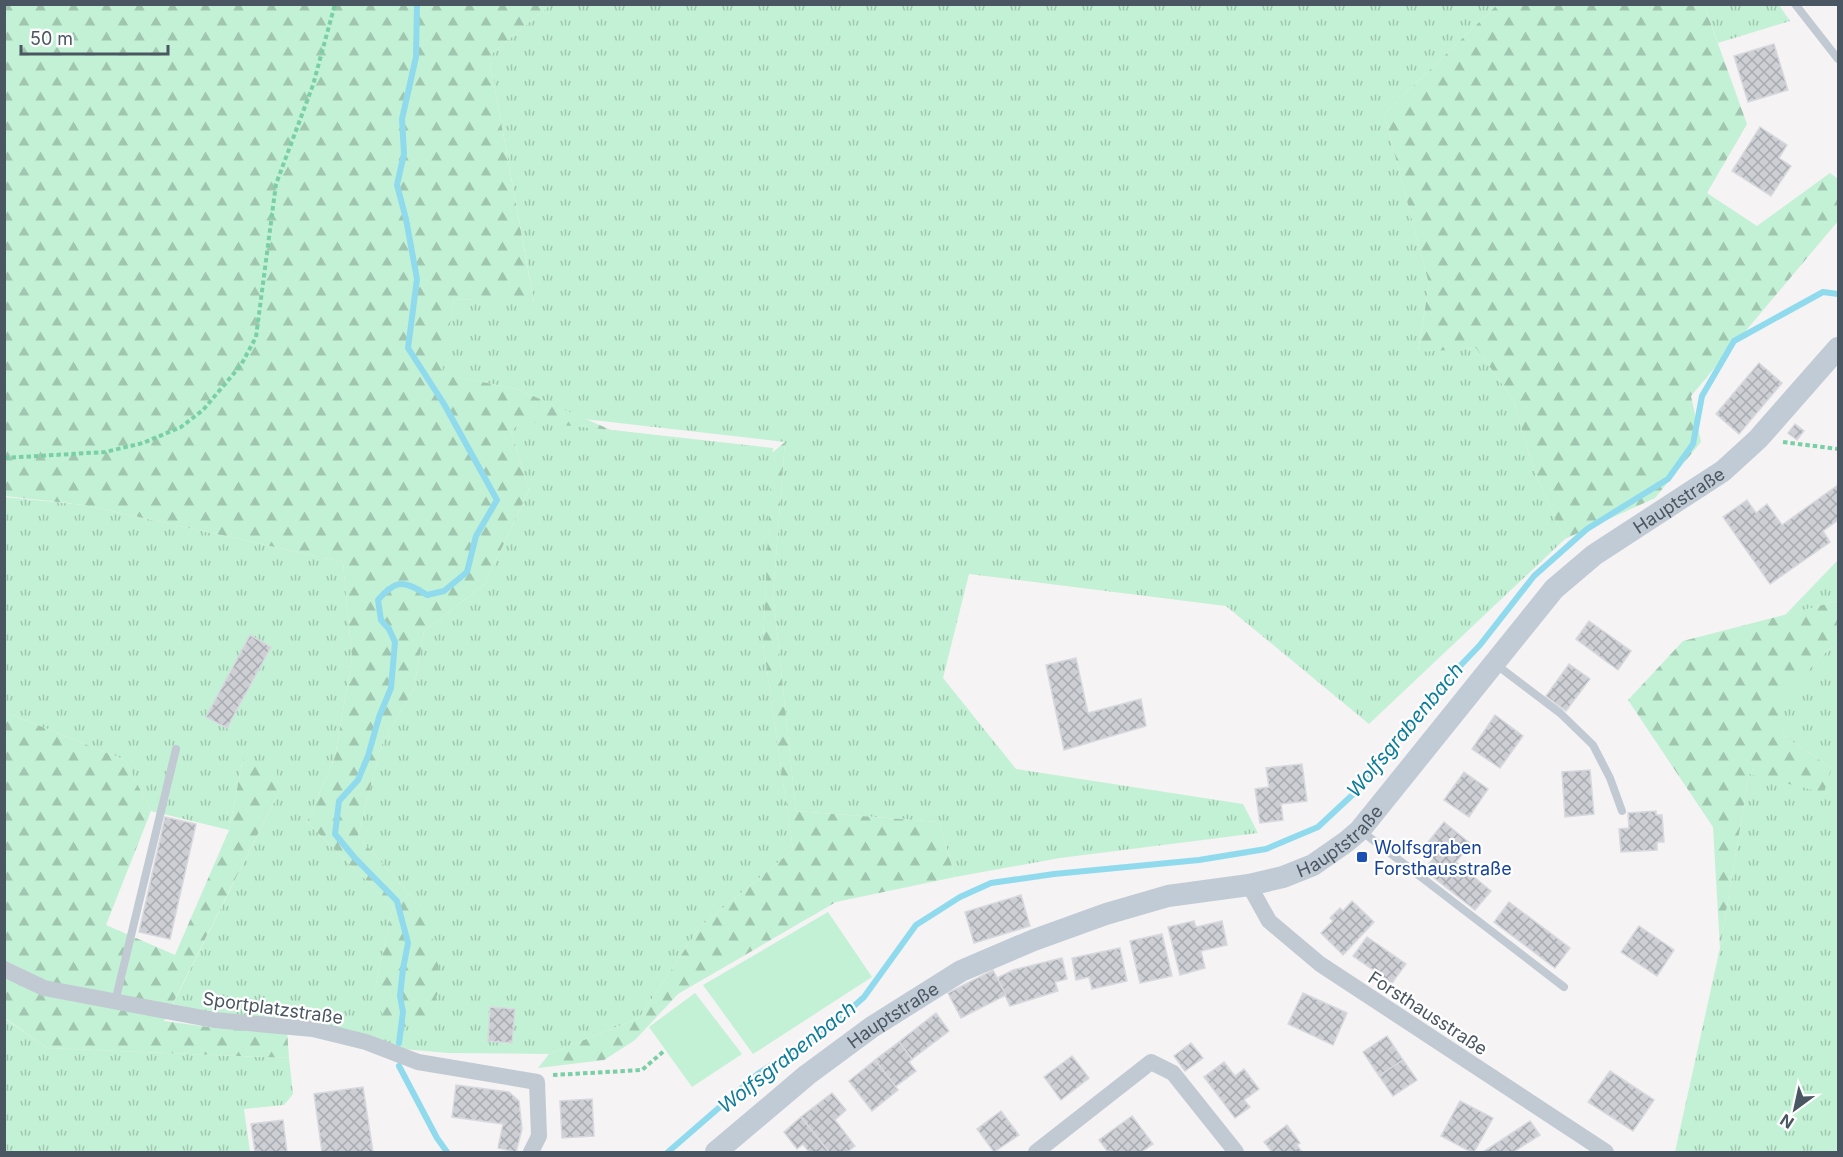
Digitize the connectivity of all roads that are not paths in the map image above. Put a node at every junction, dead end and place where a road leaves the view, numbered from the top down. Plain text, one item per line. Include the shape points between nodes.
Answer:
1 (1795, 4) edge
2 (1839, 59) edge
3 (1839, 348) edge
4 (1494, 663) junction
5 (176, 749) dead end
6 (1622, 811) dead end
7 (1360, 830) junction
8 (1249, 885) junction
9 (4, 969) edge
10 (1564, 987) dead end
11 (115, 1003) junction
12 (531, 1152) edge
13 (716, 1152) edge
14 (1036, 1152) edge
15 (1236, 1152) edge
16 (1606, 1152) edge

1 - 2 lane
3 - 4 main road, Hauptstraße via 1758,440 1723,471 1594,555 1554,589
4 - 6 lane via 1560,713 1593,745
4 - 7 main road, Hauptstraße
5 - 11 lane
7 - 8 main road, Hauptstraße via 1313,865 1283,878
7 - 10 lane
8 - 13 main road, Hauptstraße via 1168,896 1106,914 962,971 872,1027
8 - 16 street, Forsthausstraße via 1269,921 1320,964
9 - 11 street, Sportplatzstraße via 44,988
11 - 12 street, Sportplatzstraße via 214,1020 313,1029 366,1042 418,1062 537,1082 539,1136
14 - 15 street via 1152,1062 1173,1073

